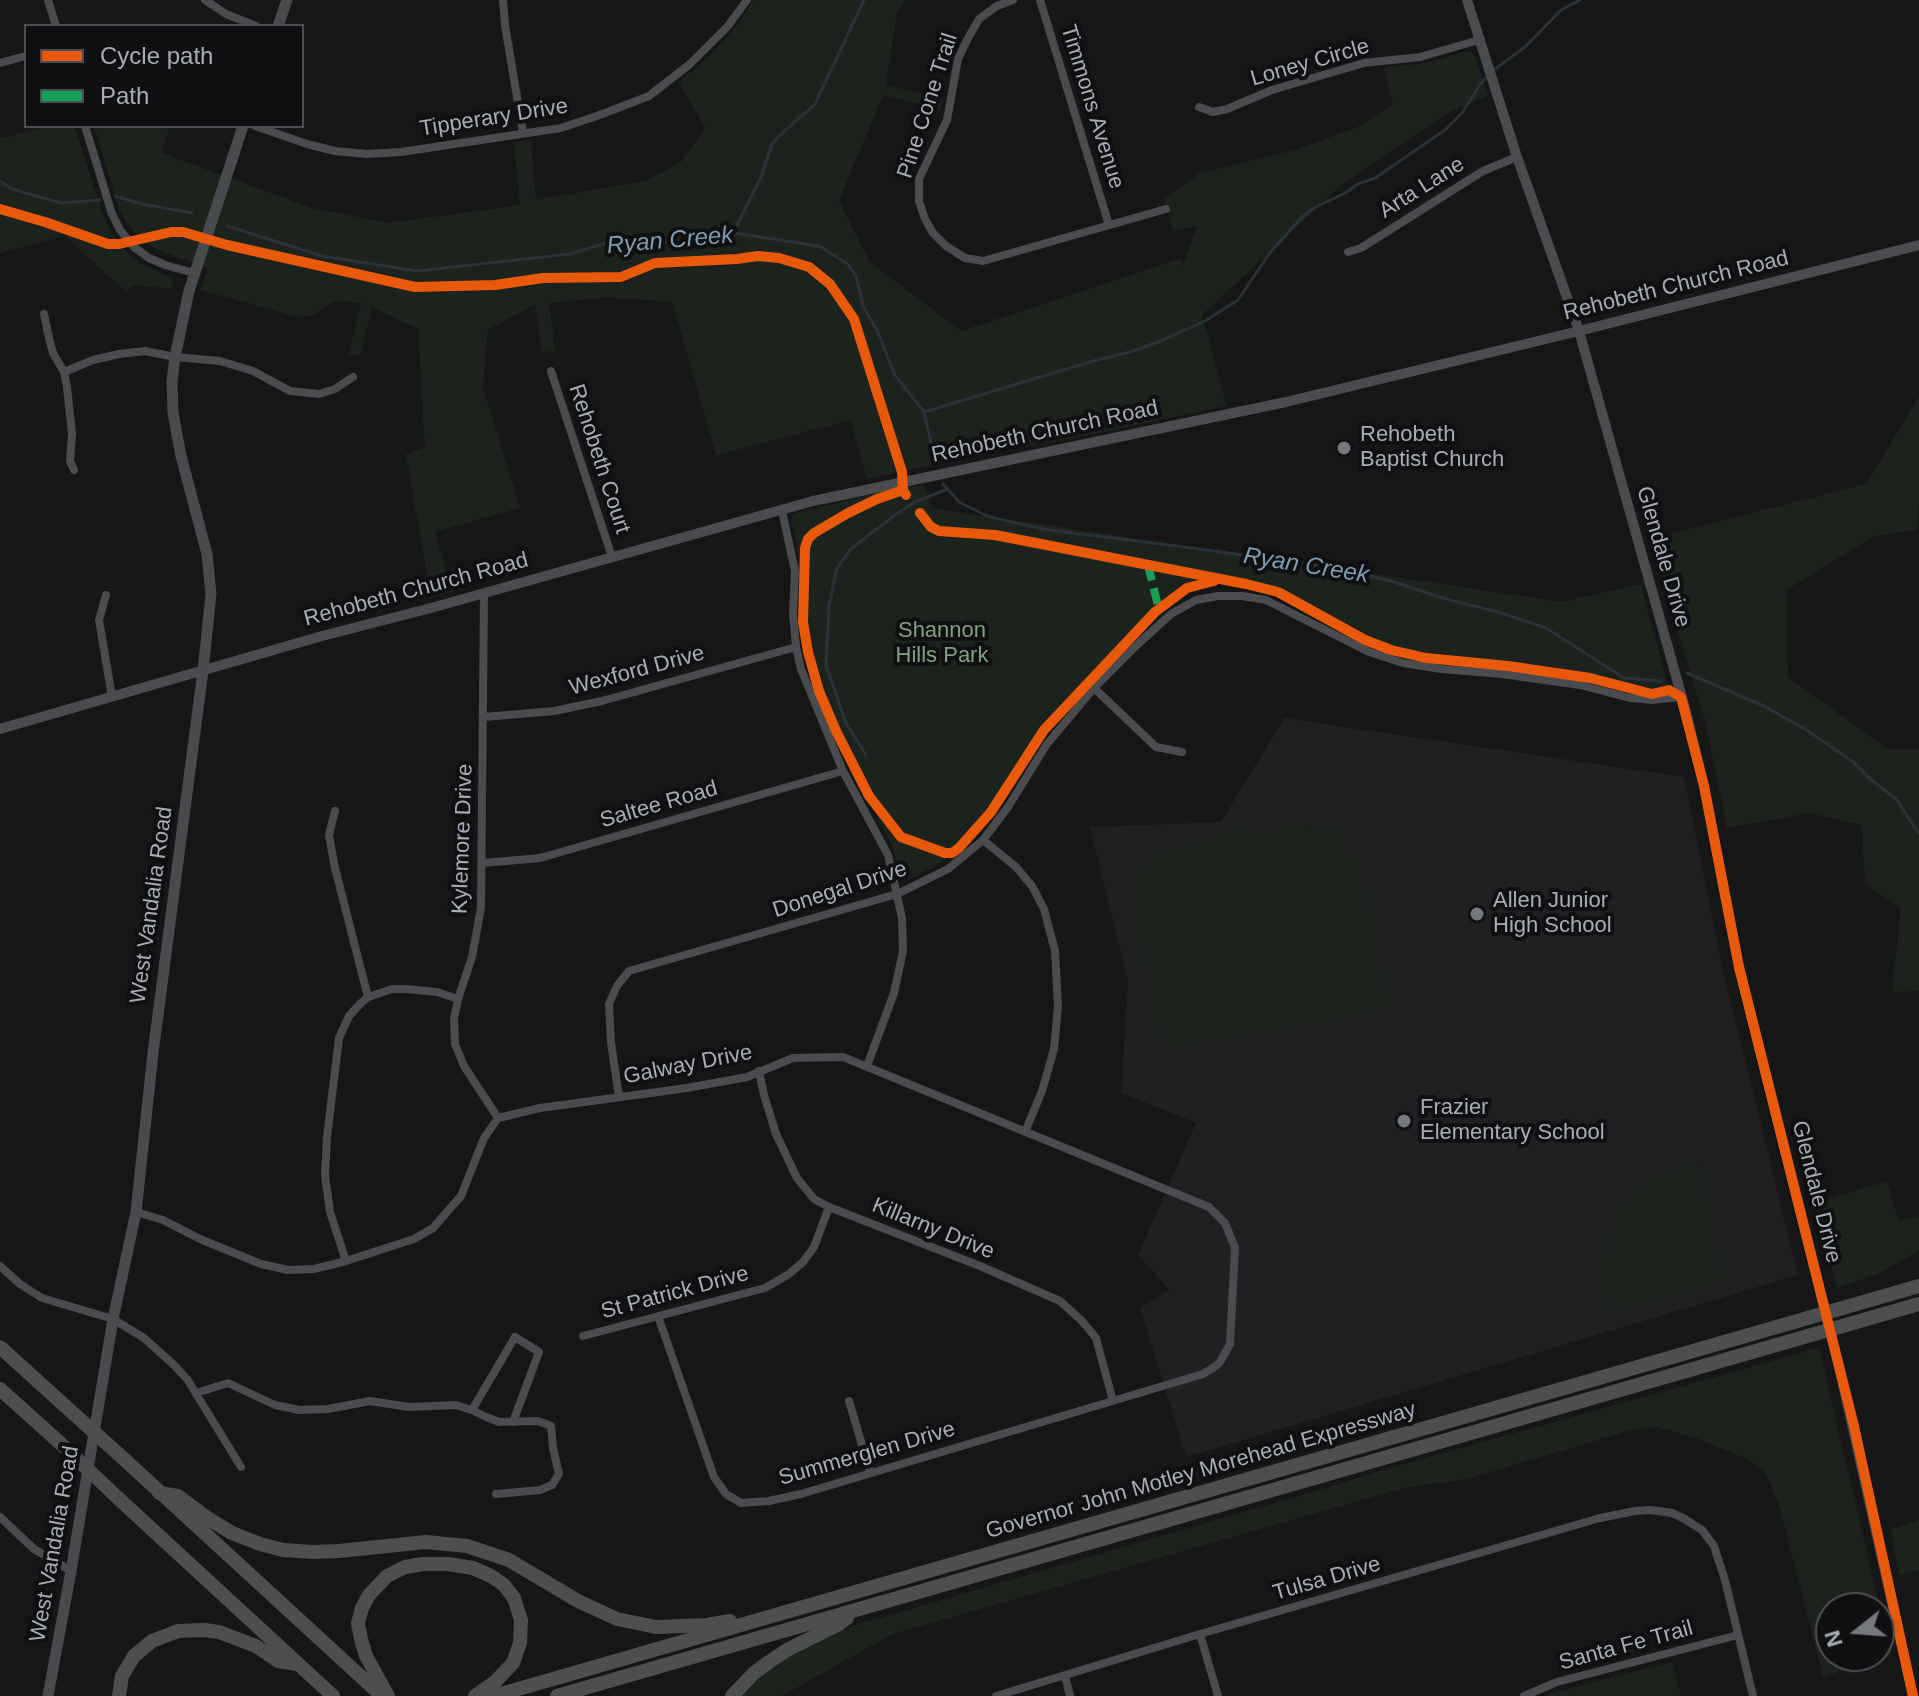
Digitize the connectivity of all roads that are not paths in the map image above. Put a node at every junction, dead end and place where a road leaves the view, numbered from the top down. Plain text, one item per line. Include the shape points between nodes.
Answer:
1 (48, 0) edge
2 (205, 0) edge
3 (287, 0) edge
4 (503, 0) edge
5 (747, 0) edge
6 (1013, 0) edge
7 (1040, 0) edge
8 (1467, 0) edge
9 (55, 24) edge
10 (251, 24) edge
11 (279, 24) edge
12 (1479, 40) junction
13 (24, 57) edge
14 (0, 63) edge
15 (1199, 107) dead end
16 (86, 128) edge
17 (242, 128) edge
18 (261, 128) edge
19 (523, 133) junction
20 (1517, 157) junction
21 (1166, 209) dead end
22 (1109, 225) junction
23 (1919, 245) edge
24 (1348, 252) dead end
25 (194, 273) junction
26 (44, 314) dead end
27 (1579, 331) junction
28 (175, 357) junction
29 (551, 371) dead end
30 (64, 372) junction
31 (353, 377) dead end
32 (74, 470) dead end
33 (782, 511) junction
34 (612, 557) junction
35 (484, 593) junction
36 (106, 595) dead end
37 (796, 647) junction
38 (203, 671) junction
39 (1094, 688) junction
40 (112, 697) junction
41 (1681, 697) junction
42 (484, 717) junction
43 (0, 729) edge
44 (1182, 752) dead end
45 (843, 771) junction
46 (335, 811) dead end
47 (983, 840) junction
48 (482, 863) junction
49 (897, 894) junction
50 (368, 997) junction
51 (458, 999) junction
52 (867, 1066) junction
53 (759, 1071) junction
54 (619, 1097) junction
55 (498, 1118) junction
56 (1025, 1132) junction
57 (829, 1207) junction
58 (136, 1212) junction
59 (346, 1261) junction
60 (0, 1266) edge
61 (1919, 1286) edge
62 (1919, 1304) edge
63 (658, 1316) junction
64 (113, 1319) junction
65 (583, 1336) dead end
66 (0, 1347) edge
67 (1203, 1374) joint
68 (0, 1389) edge
69 (196, 1393) junction
70 (849, 1401) dead end
71 (1113, 1401) junction
72 (472, 1410) junction
73 (513, 1422) junction
74 (241, 1467) dead end
75 (870, 1472) junction
76 (159, 1493) junction
77 (496, 1494) dead end
78 (0, 1517) edge
79 (71, 1571) junction
80 (828, 1601) junction
81 (858, 1610) junction
82 (1200, 1634) junction
83 (1738, 1635) junction
84 (298, 1664) junction
85 (1065, 1676) junction
86 (48, 1696) edge
87 (119, 1696) edge
88 (333, 1696) edge
89 (385, 1696) edge
90 (475, 1696) edge
91 (494, 1696) edge
92 (557, 1696) edge
93 (732, 1696) edge
94 (996, 1696) edge
95 (1070, 1696) edge
96 (1218, 1696) edge
97 (1524, 1696) edge
98 (1753, 1696) edge
99 (1913, 1696) edge

1 - 9 street
2 - 10 street
3 - 11 main road
4 - 19 street
5 - 19 street, Tipperary Drive via 690,64 649,96 561,128
6 - 22 street, Pine Cone Trail via 979,19 958,59 947,120 919,179 925,219 946,246 983,261
7 - 22 street, Timmons Avenue
8 - 12 street, Glendale Drive
12 - 15 street, Loney Circle via 1420,57 1364,63 1227,109
12 - 20 street, Glendale Drive
13 - 14 street
16 - 25 street via 120,230 149,258
17 - 25 main road, West Vandalia Road
18 - 19 street, Tipperary Drive via 335,151 367,154
20 - 24 street, Arta Lane via 1483,171
20 - 27 street, Glendale Drive
21 - 22 street, Pine Cone Trail
23 - 27 street, Rehobeth Church Road
25 - 28 main road, West Vandalia Road
26 - 30 street via 53,353
27 - 33 street, Rehobeth Church Road via 1286,402
27 - 41 street, Glendale Drive
28 - 30 street via 145,351 119,354
28 - 31 street via 220,361 290,391 319,394
28 - 38 main road, West Vandalia Road via 173,413 207,554 211,594
29 - 34 street, Rehobeth Court
30 - 32 street
33 - 34 street, Rehobeth Church Road
33 - 37 street via 795,571
34 - 35 street, Rehobeth Church Road
35 - 38 street, Rehobeth Church Road
35 - 42 street, Kylemore Drive
36 - 40 street via 99,620
37 - 42 street, Wexford Drive via 602,701
37 - 45 street
38 - 40 street, Rehobeth Church Road
38 - 58 main road, West Vandalia Road
39 - 41 street, Donegal Drive via 1171,614 1196,600 1242,596 1266,600 1369,652 1403,663 1580,685 1630,698
39 - 44 street via 1156,747
39 - 47 street, Donegal Drive via 1047,744
40 - 43 street, Rehobeth Church Road
41 - 99 street, Glendale Drive, bridge via 1739,967 1840,1371
42 - 48 street, Kylemore Drive
45 - 48 street, Saltee Road via 540,858
45 - 49 street via 888,855
46 - 50 street via 329,835
47 - 49 street, Donegal Drive via 948,869
47 - 56 street via 1032,886 1055,951 1054,1049
48 - 51 street, Kylemore Drive via 481,908
49 - 52 street via 903,951
49 - 54 street, Donegal Drive via 629,971 609,1004
50 - 51 street via 406,989
50 - 59 street via 349,1016 339,1038 327,1137 330,1212
51 - 55 street, Kylemore Drive via 455,1044
52 - 53 street, Galway Drive via 843,1057 806,1057
52 - 56 street, Galway Drive
53 - 54 street, Galway Drive
53 - 57 street, Killarny Drive via 776,1134 797,1178 814,1199
54 - 55 street, Galway Drive
55 - 59 street via 484,1138 461,1196 433,1228
56 - 67 street, Galway Drive via 1209,1207 1225,1223 1235,1248 1230,1344 1220,1362
57 - 63 street, St Patrick Drive via 814,1247 789,1274 765,1288
57 - 71 street, Killarny Drive via 1060,1301 1096,1338
58 - 59 street via 261,1264 288,1270
58 - 64 main road, West Vandalia Road
60 - 64 street via 42,1298
61 - 80 highway, Governor John Motley Morehead Expressway
62 - 81 highway, Governor John Motley Morehead Expressway
63 - 65 street, St Patrick Drive
63 - 75 street, Summerglen Drive via 714,1477 726,1494 741,1503 769,1501
64 - 69 street via 144,1338
64 - 79 main road, West Vandalia Road
66 - 76 highway, bridge
67 - 71 street, Summerglen Drive
68 - 84 highway, bridge
69 - 72 street via 228,1383 299,1410 370,1401
69 - 74 street
70 - 75 street
71 - 75 street, Summerglen Drive
72 - 73 street
72 - 73 street via 515,1337 539,1352
73 - 77 street via 551,1426 559,1474 540,1490
76 - 80 highway via 178,1496 232,1533 283,1550 339,1551 426,1542 467,1546 509,1560 600,1613 636,1624 707,1625
76 - 89 highway
78 - 79 street via 34,1549
79 - 86 main road, West Vandalia Road
80 - 91 highway, Governor John Motley Morehead Expressway
81 - 92 highway, Governor John Motley Morehead Expressway
81 - 93 highway via 769,1662
82 - 83 street, Tulsa Drive via 1600,1518 1651,1510 1672,1513 1702,1530 1714,1546
82 - 85 street, Tulsa Drive
82 - 96 street
83 - 97 street, Santa Fe Trail via 1557,1682
83 - 98 street
84 - 87 highway via 278,1661 219,1632 178,1631 152,1641 134,1656 122,1676
84 - 88 highway
85 - 94 street, Tulsa Drive
85 - 95 street
89 - 90 highway via 361,1639 362,1608 387,1576 423,1564 473,1568 504,1585 514,1598 521,1632 513,1663

